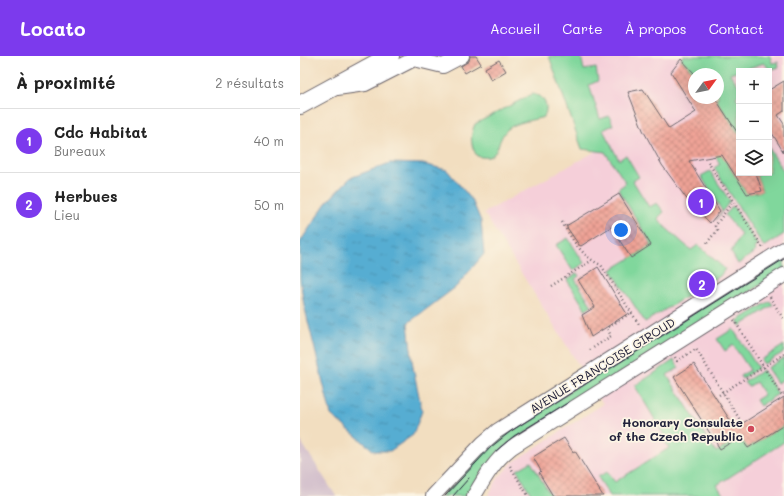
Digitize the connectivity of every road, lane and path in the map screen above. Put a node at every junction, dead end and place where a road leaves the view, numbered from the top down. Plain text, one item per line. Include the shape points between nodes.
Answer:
1 (390, 56) edge
2 (462, 56) edge
3 (327, 90) junction
4 (300, 105) edge
5 (708, 162) dead end
6 (733, 201) junction
7 (562, 222) dead end
8 (707, 243) dead end
9 (784, 249) edge
10 (764, 250) dead end
11 (591, 261) junction
12 (784, 275) edge
13 (551, 286) dead end
14 (770, 297) dead end
15 (632, 312) junction
16 (734, 320) dead end
17 (784, 320) edge
18 (642, 328) dead end
19 (590, 350) dead end
20 (784, 354) edge
21 (675, 357) dead end
22 (764, 367) junction
23 (724, 393) junction
24 (784, 394) edge
25 (719, 395) dead end
26 (740, 420) dead end
27 (508, 464) dead end
28 (433, 496) edge
29 (474, 496) edge
30 (528, 496) edge

1 - 3 main road
2 - 3 street via 443,66 414,59 365,84
3 - 4 main road
5 - 6 path
6 - 8 path via 715,226 717,230
6 - 10 path
7 - 11 path via 578,248
9 - 28 street, AVENUE FRANÇOISE GIROUD via 497,431
11 - 13 path
11 - 15 path via 601,265
12 - 29 street, AVENUE FRANÇOISE GIROUD via 502,454 487,472
14 - 17 path
15 - 18 path
15 - 19 path via 606,328 611,336
16 - 22 path
20 - 22 path
21 - 23 path via 677,361 696,349
22 - 23 path
22 - 24 path via 782,396
23 - 25 path
23 - 26 path
27 - 30 path

